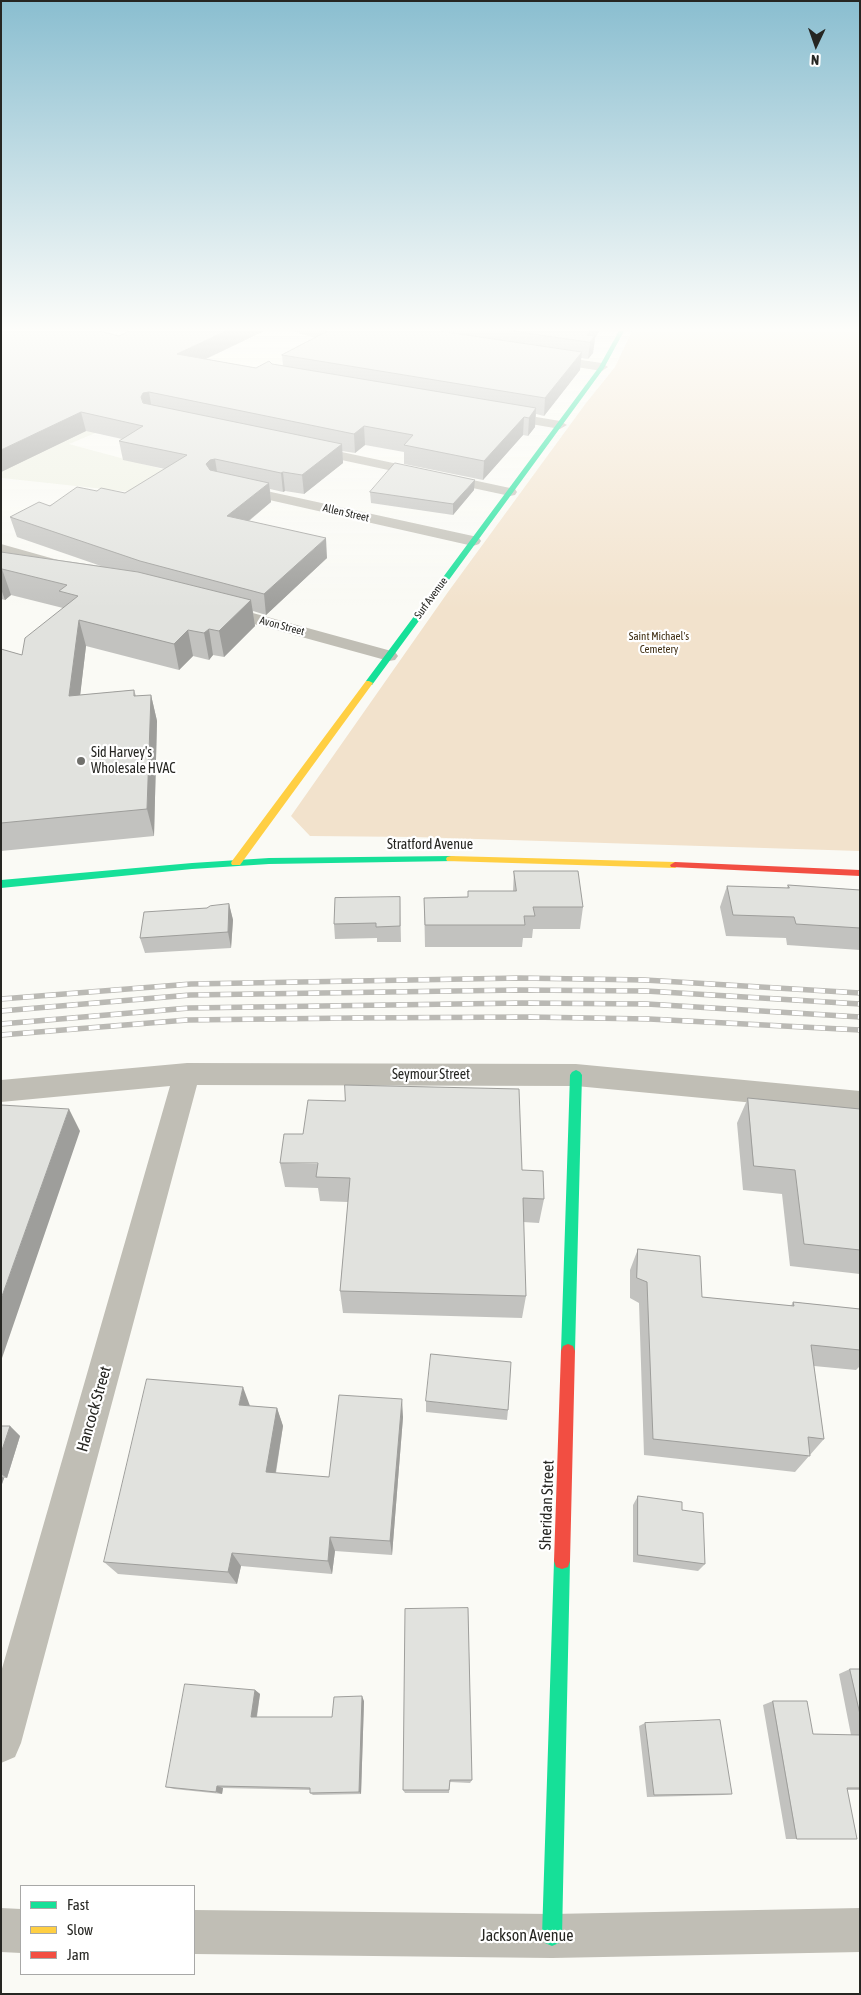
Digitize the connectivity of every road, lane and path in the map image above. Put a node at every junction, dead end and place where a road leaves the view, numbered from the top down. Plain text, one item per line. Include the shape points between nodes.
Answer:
1 (554, 424) edge
2 (560, 425) joint
3 (297, 447) edge
4 (228, 486) edge
5 (510, 492) junction
6 (473, 542) junction
7 (1, 549) edge
8 (77, 570) edge
9 (200, 604) edge
10 (389, 656) junction
11 (236, 863) junction
12 (860, 873) edge
13 (1, 884) edge
14 (187, 1074) junction
15 (576, 1075) junction
16 (1, 1091) edge
17 (860, 1102) edge
18 (1, 1744) edge
19 (1, 1930) edge
20 (860, 1930) edge
21 (20, 1931) edge
22 (195, 1932) edge
23 (552, 1936) junction

1 - 2 street
2 - 5 street, Surf Avenue
3 - 5 street
4 - 6 street, Allen Street
5 - 6 street, Surf Avenue
6 - 10 street, Surf Avenue
7 - 8 street
9 - 10 street, Avon Street
10 - 11 street, Surf Avenue
11 - 12 street, Stratford Avenue via 306,860 548,861
11 - 13 street, Stratford Avenue
14 - 15 street, Seymour Street
14 - 16 street, Seymour Street
14 - 18 street, Hancock Street
15 - 17 street, Seymour Street
15 - 23 street, Sheridan Street
19 - 21 street
20 - 23 street, Jackson Avenue
22 - 23 street, Jackson Avenue

